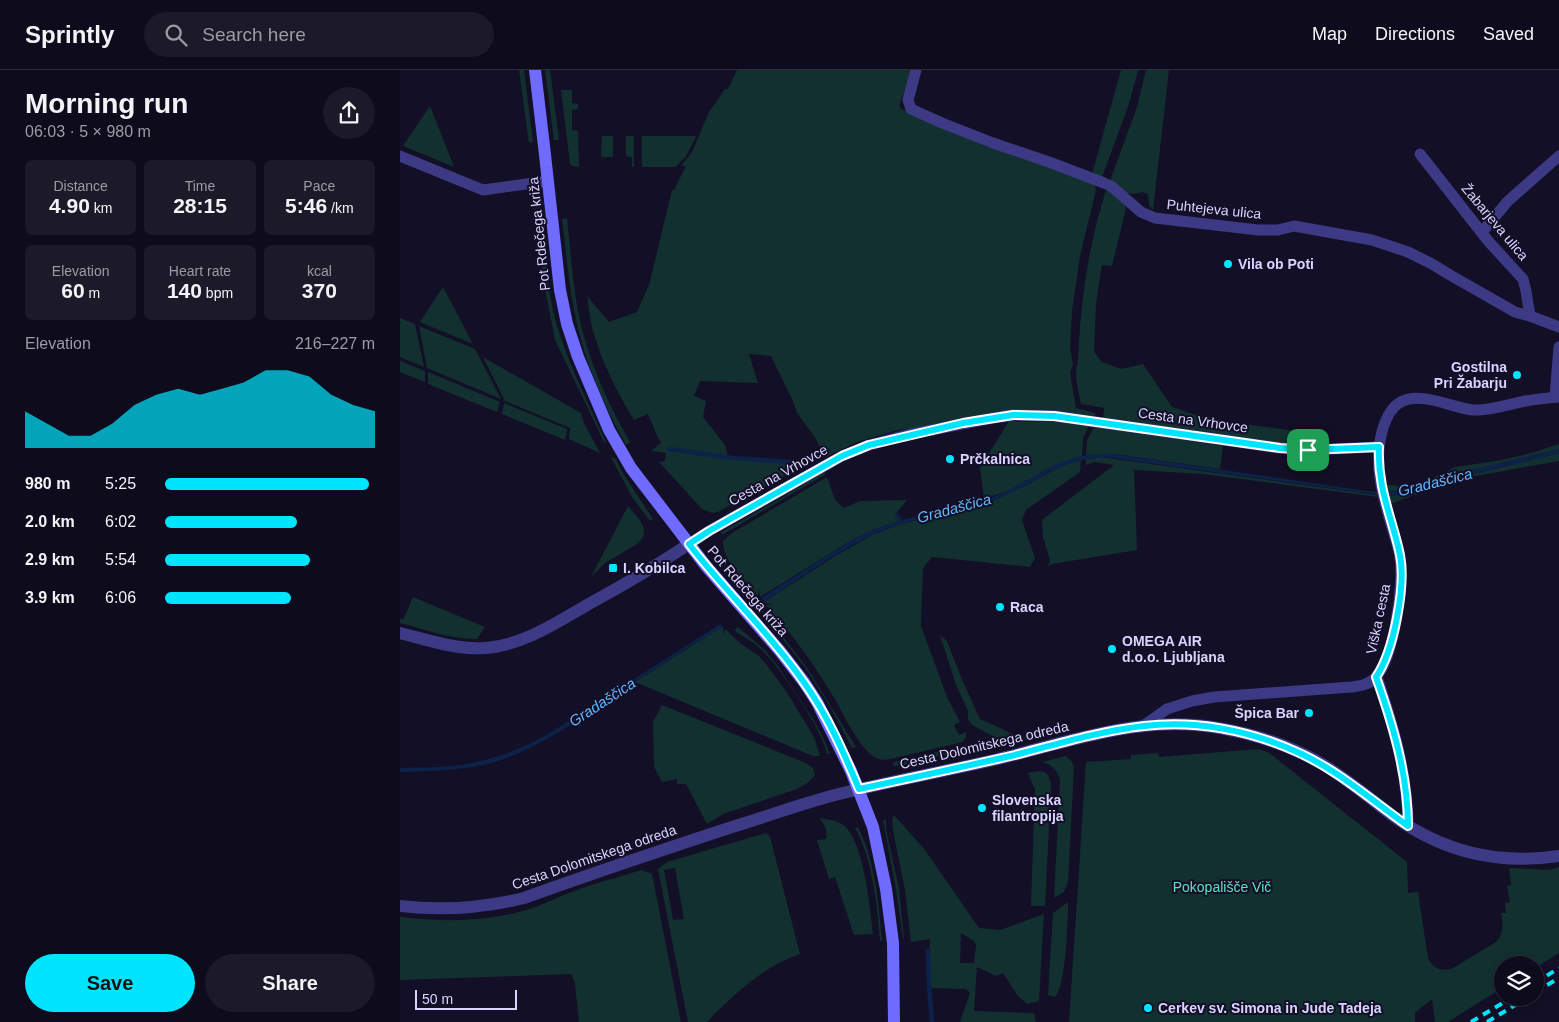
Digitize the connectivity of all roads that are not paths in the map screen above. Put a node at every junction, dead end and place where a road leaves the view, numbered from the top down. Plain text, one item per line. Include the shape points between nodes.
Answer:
1 (534, 70) edge
2 (916, 70) edge
3 (1420, 154) dead end
4 (400, 156) edge
5 (1559, 156) edge
6 (548, 181) junction
7 (1482, 232) junction
8 (1530, 316) junction
9 (1559, 327) edge
10 (1559, 348) edge
11 (1557, 397) edge
12 (1379, 447) junction
13 (689, 544) junction
14 (400, 633) edge
15 (1376, 677) junction
16 (1143, 726) junction
17 (859, 789) junction
18 (1408, 826) junction
19 (1559, 856) edge
20 (400, 906) edge
21 (894, 1022) edge

1 - 6 main road, Pot Rdečega križa
2 - 8 street, Puhtejeva ulica via 908,100 911,109 1111,186 1141,212 1155,218 1258,230 1294,226 1372,240 1408,252 1515,312
3 - 7 street, Žabarjeva ulica
4 - 6 street via 483,190
5 - 7 street via 1508,201
6 - 13 main road, Pot Rdečega križa via 560,290 578,357 609,430 627,461
7 - 8 street, Žabarjeva ulica via 1523,279
8 - 9 street, Puhtejeva ulica
10 - 11 street, Viška cesta
11 - 12 street, Viška cesta via 1483,410 1433,400 1407,400 1399,403 1386,419
12 - 13 street, Cesta na Vrhovce via 1280,448 1054,416 1013,415 869,445 842,456
12 - 15 street, Viška cesta via 1380,484 1400,556 1402,579 1388,652
13 - 14 street, Cesta na Vrhovce via 568,616 508,644 461,647
13 - 17 main road, Pot Rdečega križa via 804,682 830,726
15 - 16 street via 1365,685 1351,687 1192,701 1167,709
15 - 18 street via 1401,759
16 - 17 street, Cesta Dolomitskega odreda
16 - 18 street, Cesta Dolomitskega odreda via 1207,726 1273,742 1328,768
17 - 20 street, Cesta Dolomitskega odreda via 699,838 516,900 466,908
17 - 21 main road, Pot Rdečega križa via 873,827 888,898 894,952
18 - 19 street, Cesta Dolomitskega odreda via 1445,845 1482,855 1524,859

